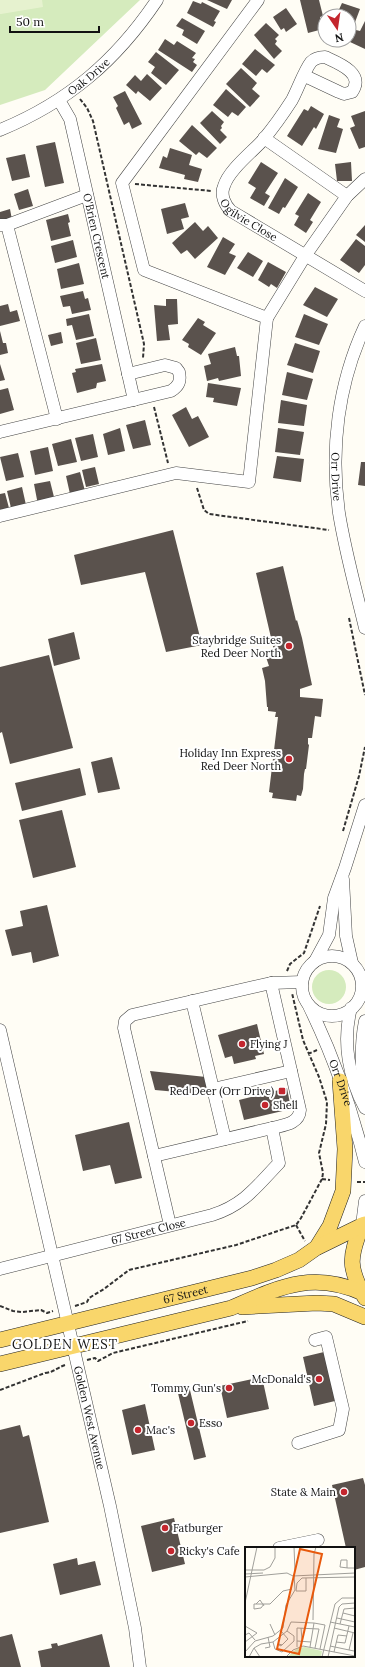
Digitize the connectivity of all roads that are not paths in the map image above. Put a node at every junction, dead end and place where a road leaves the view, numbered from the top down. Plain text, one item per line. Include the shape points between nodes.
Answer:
1 (157, 0) edge
2 (258, 0) edge
3 (305, 76) dead end
4 (59, 100) junction
5 (0, 130) edge
6 (264, 138) junction
7 (365, 179) edge
8 (87, 195) junction
9 (347, 196) junction
10 (4, 225) edge
11 (305, 256) junction
12 (365, 291) edge
13 (267, 318) junction
14 (365, 326) edge
15 (128, 374) junction
16 (134, 400) junction
17 (57, 419) junction
18 (0, 432) edge
19 (0, 516) edge
20 (365, 628) edge
21 (365, 805) edge
22 (343, 874) junction
23 (315, 961) junction
24 (357, 965) edge
25 (302, 982) junction
26 (271, 983) junction
27 (192, 1001) junction
28 (358, 1002) edge
29 (309, 1005) junction
30 (365, 1021) edge
31 (0, 1030) edge
32 (291, 1071) junction
33 (340, 1081) junction
34 (213, 1089) junction
35 (365, 1098) edge
36 (365, 1108) edge
37 (272, 1128) junction
38 (225, 1139) junction
39 (154, 1156) junction
40 (365, 1162) edge
41 (365, 1201) edge
42 (363, 1225) edge
43 (170, 1226) junction
44 (311, 1245) junction
45 (53, 1256) junction
46 (0, 1269) edge
47 (364, 1295) edge
48 (231, 1308) junction
49 (365, 1317) edge
50 (68, 1324) junction
51 (0, 1340) edge
52 (315, 1340) dead end
53 (73, 1346) junction
54 (0, 1364) edge
55 (298, 1443) dead end
56 (318, 1540) dead end
57 (284, 1547) edge
58 (140, 1667) edge

1 - 4 street, Oak Drive via 137,30 120,49
2 - 13 street via 122,183 144,270
3 - 6 street, Ogilvie Close via 290,103
4 - 5 street, Oak Drive
4 - 8 street, O'Brien Crescent via 70,119
6 - 9 street
6 - 11 street, Ogilvie Close via 225,183 222,192 226,205 231,211
7 - 9 street
8 - 10 street
8 - 15 street, O'Brien Crescent
9 - 11 street
10 - 17 street
11 - 12 street, Ogilvie Close
11 - 13 street
13 - 19 street via 248,482 181,474
14 - 20 street, Orr Drive via 354,351 345,385 337,428 335,460 342,530
15 - 16 street, O'Brien Crescent
15 - 16 street via 165,365 176,368 180,376 178,386 171,391
16 - 17 street
17 - 18 street
21 - 22 street
22 - 23 street via 334,898 329,935
22 - 24 street via 346,936
23 - 24 street via 324,956 334,956
23 - 25 street via 306,970
24 - 28 street via 362,984
25 - 26 street
25 - 29 street via 303,994
26 - 27 street
26 - 32 street
27 - 34 street
27 - 39 street via 132,1015 125,1021 124,1028
28 - 29 street via 343,1013 329,1015 316,1011
28 - 36 street, Orr Drive via 347,1022 346,1051
29 - 33 street, Orr Drive
30 - 35 street via 361,1059
31 - 45 street, Golden West Avenue
32 - 34 street
32 - 37 street via 300,1115 289,1124
33 - 40 street, Orr Drive
33 - 44 main road via 345,1149 343,1191 330,1226
34 - 38 street
37 - 38 street
37 - 43 street, 67 Street Close via 279,1163 240,1203 224,1211
38 - 39 street
39 - 43 street
41 - 42 street
42 - 44 main road, 67 Street
42 - 47 main road via 353,1246 352,1270
43 - 45 street, 67 Street Close
44 - 50 main road, 67 Street via 299,1260 252,1278
45 - 46 street, 67 Street Close
45 - 50 street, Golden West Avenue
47 - 48 main road via 317,1281 298,1283
48 - 49 main road via 334,1304
48 - 53 main road
50 - 51 main road, 67 Street
50 - 53 street, Golden West Avenue
52 - 55 street via 326,1337 343,1409 339,1430
53 - 54 main road
53 - 58 street, Golden West Avenue via 112,1513 135,1628
56 - 57 street

